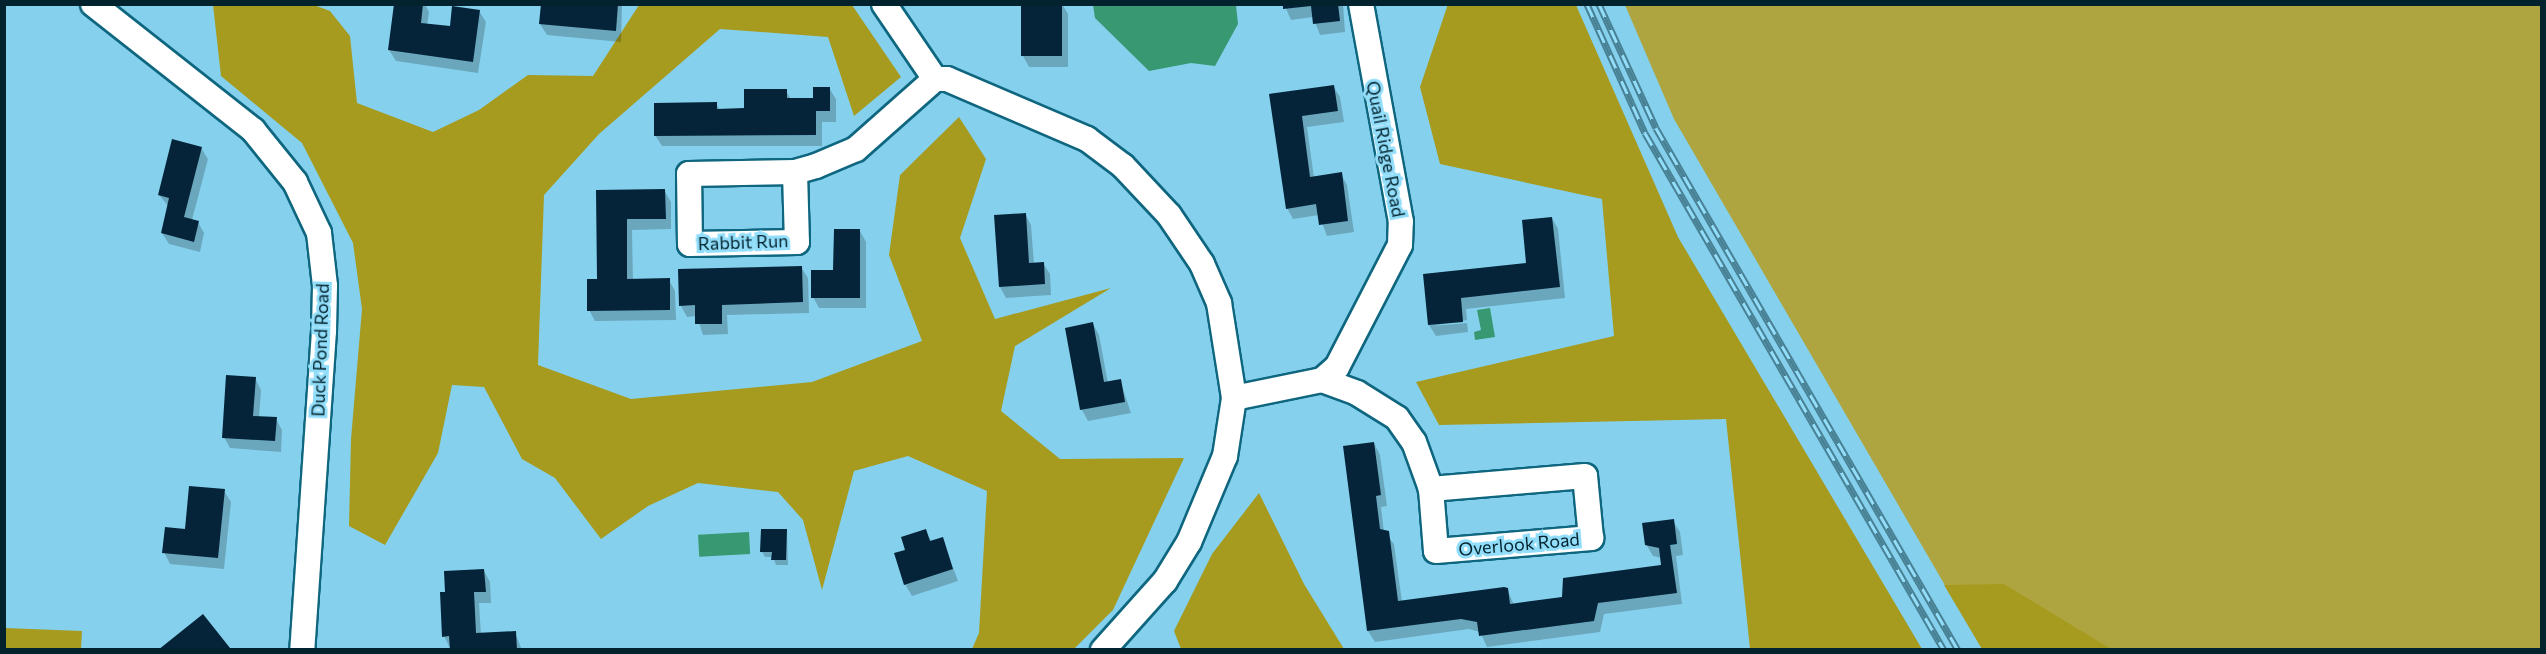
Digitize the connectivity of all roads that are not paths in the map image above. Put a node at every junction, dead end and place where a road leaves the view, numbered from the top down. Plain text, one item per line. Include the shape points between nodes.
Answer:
1 (93, 4) edge
2 (884, 4) edge
3 (1361, 4) edge
4 (935, 79) junction
5 (795, 172) junction
6 (1322, 380) junction
7 (1234, 398) junction
8 (1431, 489) junction
9 (302, 650) edge
10 (1103, 650) edge

1 - 9 street, Duck Pond Road via 253,130 295,182 318,233 325,286 324,331
2 - 4 street
3 - 6 street, Quail Ridge Road via 1401,222 1400,245 1337,367
4 - 5 street, Rabbit Run via 856,149
4 - 7 street via 947,79 1087,139 1138,182 1169,215 1202,264 1215,294 1231,362
5 - 5 street, Rabbit Run via 689,174 690,244 797,242
6 - 7 street
6 - 8 street, Overlook Road via 1357,393 1397,418 1414,442
7 - 10 street via 1225,456 1189,542 1165,581
8 - 8 street, Overlook Road via 1585,476 1591,537 1437,551

